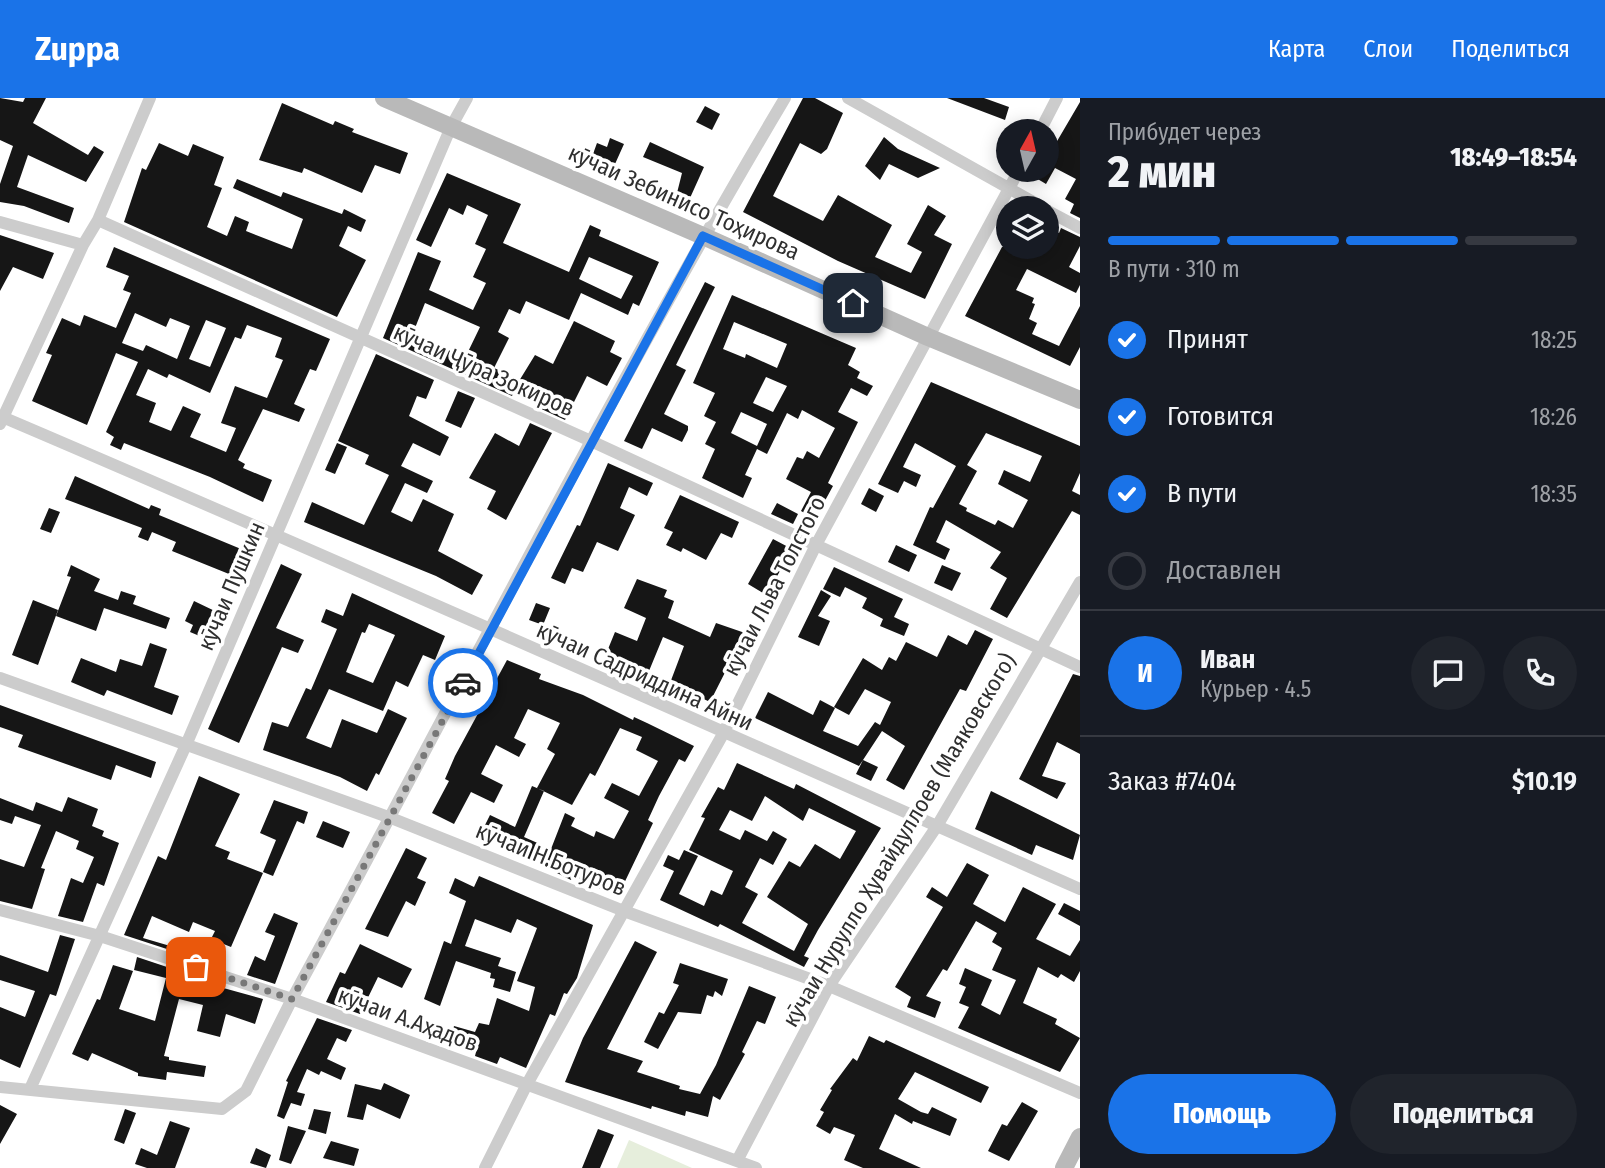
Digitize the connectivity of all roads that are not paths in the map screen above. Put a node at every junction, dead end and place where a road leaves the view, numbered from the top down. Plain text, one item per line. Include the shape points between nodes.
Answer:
1 (150, 98) edge
2 (384, 98) edge
3 (467, 98) edge
4 (785, 98) edge
5 (848, 98) edge
6 (1057, 98) edge
7 (1046, 119) edge
8 (451, 127) junction
9 (1013, 182) edge
10 (1009, 189) junction
11 (1022, 196) edge
12 (1059, 217) edge
13 (99, 220) junction
14 (0, 222) edge
15 (1080, 228) edge
16 (703, 236) junction
17 (83, 245) junction
18 (928, 337) junction
19 (360, 339) junction
20 (1080, 400) edge
21 (1, 420) edge
22 (591, 441) junction
23 (277, 534) junction
24 (816, 545) junction
25 (1080, 582) edge
26 (491, 630) junction
27 (1041, 648) junction
28 (1080, 667) edge
29 (0, 678) edge
30 (723, 734) junction
31 (186, 745) junction
32 (391, 818) junction
33 (937, 826) junction
34 (1080, 889) edge
35 (0, 909) edge
36 (624, 911) junction
37 (100, 936) junction
38 (829, 986) junction
39 (292, 999) junction
40 (526, 1086) junction
41 (0, 1087) edge
42 (30, 1090) junction
43 (1080, 1094) edge
44 (1080, 1137) edge
45 (738, 1159) junction
46 (485, 1168) edge
47 (756, 1168) edge
48 (1063, 1168) edge

1 - 13 street
2 - 8 main road, кӯчаи Зебинисо Тоҳирова
3 - 8 street, кӯчаи Пушкин
4 - 16 street
5 - 10 street
6 - 7 street
8 - 16 main road, кӯчаи Зебинисо Тоҳирова
8 - 19 street, кӯчаи Пушкин
9 - 10 street, кӯчаи Льва Толстого
10 - 11 street
10 - 18 street, кӯчаи Льва Толстого
12 - 15 street
13 - 17 street
13 - 19 street, кӯчаи Ҷӯра Зокиров
14 - 17 street
16 - 18 main road, кӯчаи Зебинисо Тоҳирова
16 - 22 street
17 - 21 street
18 - 20 main road, кӯчаи Зебинисо Тоҳирова
18 - 24 street, кӯчаи Льва Толстого
19 - 22 street, кӯчаи Ҷӯра Зокиров
19 - 23 street, кӯчаи Пушкин
21 - 23 street, кӯчаи Садриддина Айни
22 - 24 street, кӯчаи Ҷӯра Зокиров
22 - 26 street
23 - 26 street, кӯчаи Садриддина Айни
23 - 31 street, кӯчаи Пушкин
24 - 27 street, кӯчаи Ҷӯра Зокиров
24 - 30 street, кӯчаи Льва Толстого
25 - 27 street, кӯчаи Нурулло Ҳувайдуллоев (Маяковского)
26 - 30 street, кӯчаи Садриддина Айни
26 - 32 street
27 - 28 street, кӯчаи Ҷӯра Зокиров
27 - 33 street, кӯчаи Нурулло Ҳувайдуллоев (Маяковского)
29 - 31 street, кӯчаи Н.Ботуров
30 - 33 street, кӯчаи Садриддина Айни
30 - 36 street, кӯчаи Льва Толстого
31 - 32 street, кӯчаи Н.Ботуров
31 - 37 street, кӯчаи Пушкин
32 - 36 street, кӯчаи Н.Ботуров
32 - 39 street
33 - 34 street, кӯчаи Садриддина Айни
33 - 38 street, кӯчаи Нурулло Ҳувайдуллоев (Маяковского)
35 - 37 street, кӯчаи А.Аҳадов
36 - 38 street, кӯчаи Н.Ботуров
36 - 40 street, кӯчаи Льва Толстого
37 - 39 street, кӯчаи А.Аҳадов
37 - 42 street, кӯчаи Пушкин
38 - 43 street, кӯчаи Н.Ботуров
38 - 45 street, кӯчаи Нурулло Ҳувайдуллоев (Маяковского)
39 - 40 street, кӯчаи А.Аҳадов
39 - 42 street via 246,1091 222,1109
40 - 45 street, кӯчаи А.Аҳадов
40 - 46 street, кӯчаи Льва Толстого
41 - 42 street
44 - 48 main road
45 - 47 street, кӯчаи А.Аҳадов

